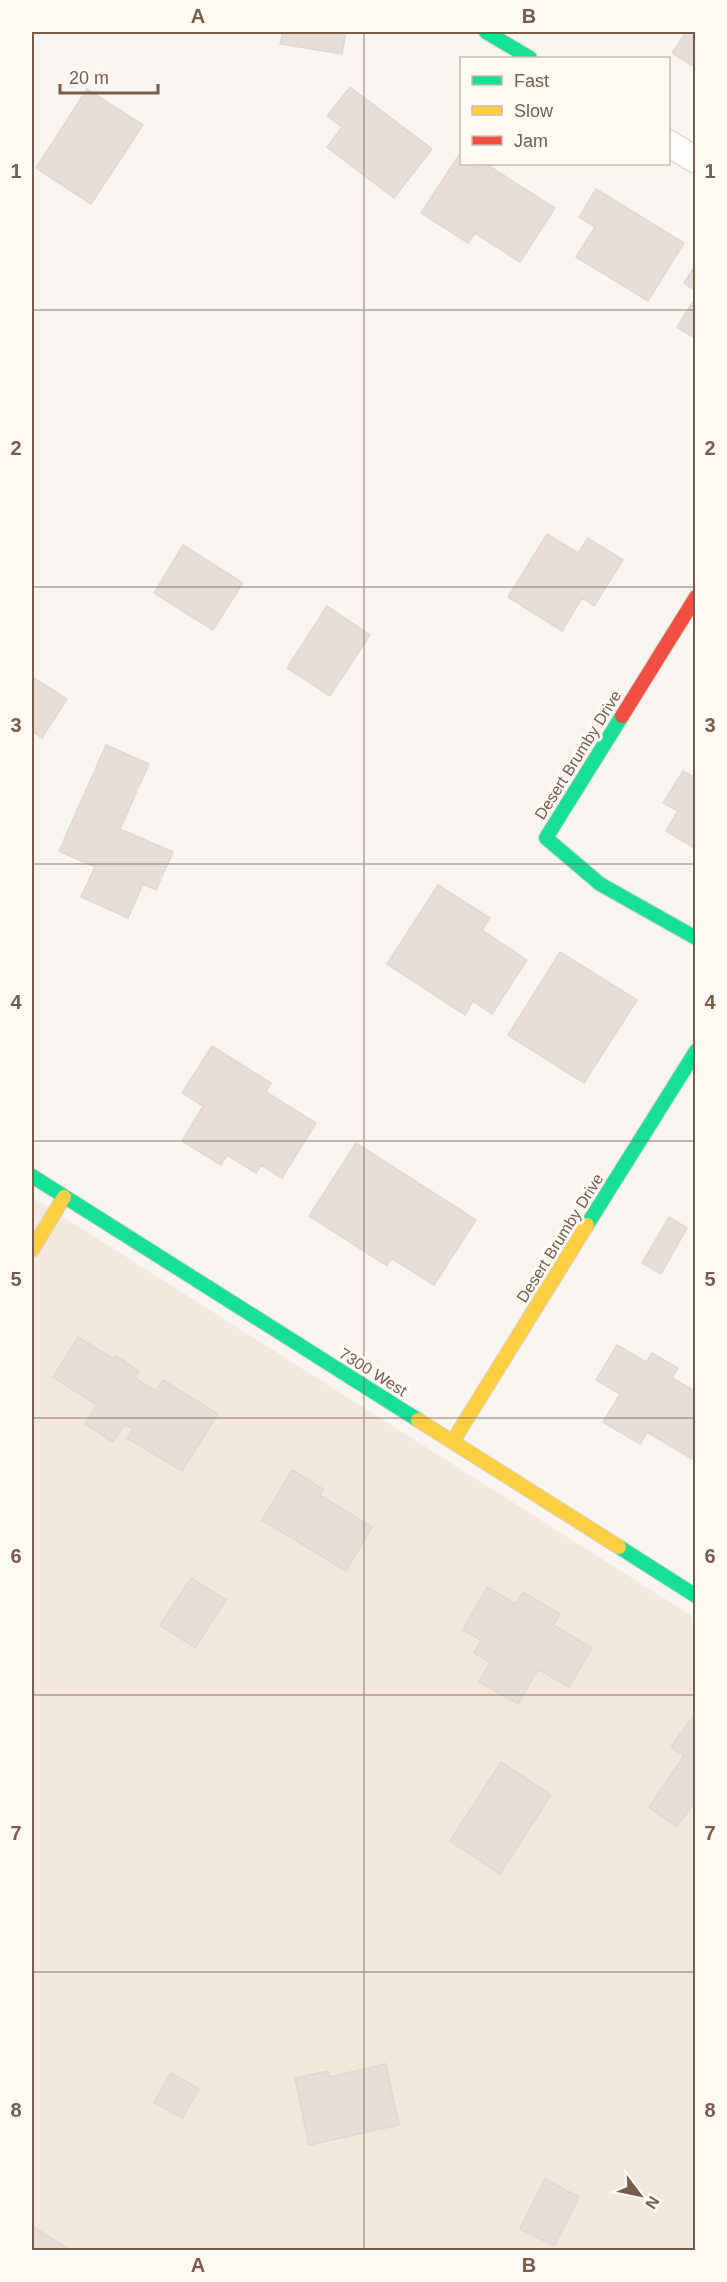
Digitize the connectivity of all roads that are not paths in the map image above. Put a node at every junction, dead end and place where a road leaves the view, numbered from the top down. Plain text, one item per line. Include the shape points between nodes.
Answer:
1 (486, 32) edge
2 (528, 57) edge
3 (670, 144) edge
4 (696, 160) edge
5 (696, 597) edge
6 (696, 938) edge
7 (696, 1051) edge
8 (32, 1176) edge
9 (64, 1197) junction
10 (32, 1250) edge
11 (453, 1441) junction
12 (696, 1596) edge

1 - 2 street
3 - 4 street
5 - 6 street, Desert Brumby Drive via 546,838 600,885
7 - 11 street, Desert Brumby Drive
8 - 9 street, 7300 West
9 - 10 street
9 - 11 street, 7300 West
11 - 12 street, 7300 West

